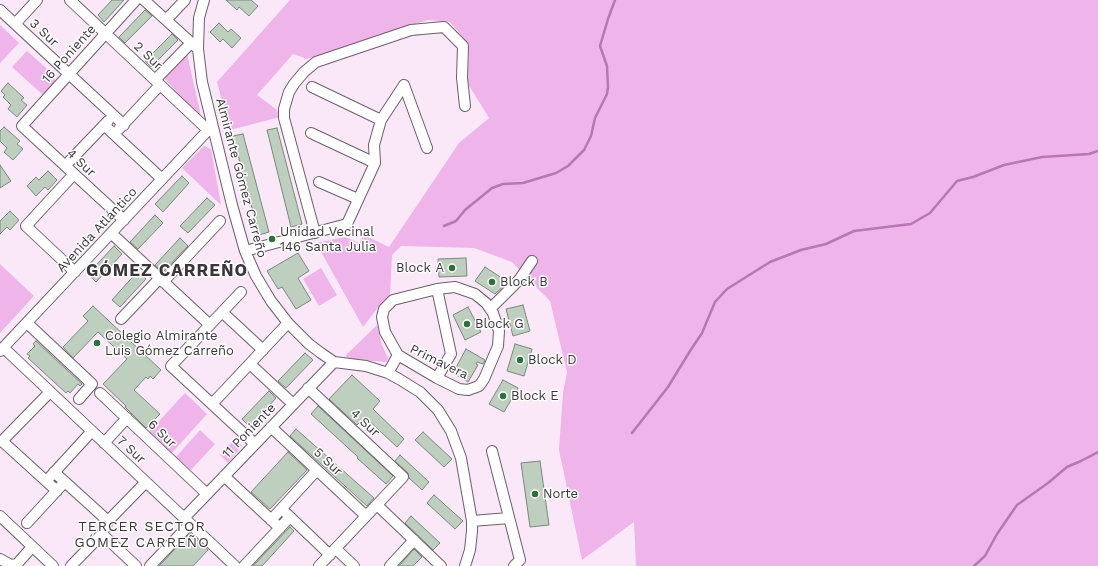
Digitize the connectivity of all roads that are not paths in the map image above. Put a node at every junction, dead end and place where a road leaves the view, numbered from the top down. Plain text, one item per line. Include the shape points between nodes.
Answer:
1 (37, 0) edge
2 (70, 0) edge
3 (136, 0) edge
4 (144, 0) edge
5 (186, 0) edge
6 (204, 0) edge
7 (0, 10) edge
8 (166, 20) junction
9 (15, 24) junction
10 (106, 34) junction
11 (194, 46) junction
12 (68, 74) junction
13 (158, 83) junction
14 (312, 87) dead end
15 (464, 106) dead end
16 (113, 115) junction
17 (381, 120) junction
18 (124, 124) junction
19 (104, 125) junction
20 (22, 126) joint
21 (210, 128) junction
22 (311, 133) dead end
23 (114, 135) junction
24 (427, 148) dead end
25 (375, 163) junction
26 (65, 166) junction
27 (74, 174) junction
28 (162, 179) junction
29 (319, 182) dead end
30 (358, 199) junction
31 (124, 220) junction
32 (220, 221) dead end
33 (111, 233) junction
34 (315, 233) junction
35 (245, 251) junction
36 (532, 261) dead end
37 (74, 272) junction
38 (162, 280) junction
39 (437, 289) junction
40 (241, 292) dead end
41 (490, 309) junction
42 (222, 312) junction
43 (121, 319) dead end
44 (27, 323) junction
45 (288, 323) junction
46 (210, 325) junction
47 (263, 350) junction
48 (4, 352) edge
49 (398, 356) junction
50 (334, 362) junction
51 (250, 364) junction
52 (388, 373) junction
53 (437, 378) junction
54 (308, 388) junction
55 (50, 392) junction
56 (100, 393) dead end
57 (79, 399) dead end
58 (212, 404) junction
59 (293, 404) junction
60 (127, 418) junction
61 (271, 427) junction
62 (92, 431) junction
63 (104, 443) junction
64 (254, 444) junction
65 (492, 451) dead end
66 (318, 470) junction
67 (54, 472) junction
68 (224, 476) junction
69 (46, 481) junction
70 (65, 482) junction
71 (146, 482) junction
72 (57, 491) junction
73 (206, 494) junction
74 (377, 505) junction
75 (281, 509) junction
76 (0, 516) edge
77 (366, 516) junction
78 (290, 517) junction
79 (509, 518) junction
80 (271, 520) junction
81 (108, 521) junction
82 (187, 521) junction
83 (472, 521) junction
84 (27, 523) dead end
85 (280, 528) junction
86 (102, 534) junction
87 (414, 540) junction
88 (32, 547) junction
89 (333, 552) junction
90 (0, 559) edge
91 (230, 565) edge
92 (53, 566) edge
93 (71, 566) edge
94 (136, 566) edge
95 (150, 566) edge
96 (244, 566) edge
97 (319, 566) edge
98 (354, 566) edge
99 (390, 566) edge
100 (441, 566) edge
101 (465, 566) edge
102 (514, 566) edge

1 - 9 street
2 - 10 street, 2 Sur
3 - 10 street, 16 Poniente
4 - 8 street
5 - 8 street
6 - 11 street, Almirante Gómez Carreño
7 - 9 street, 3 Sur
8 - 11 street
9 - 12 street, 3 Sur
10 - 12 street, 16 Poniente
10 - 13 street, 2 Sur
11 - 13 street
11 - 21 street, Almirante Gómez Carreño
12 - 16 street, 3 Sur
12 - 20 street, 16 Poniente
13 - 18 street
13 - 21 street, 2 Sur
14 - 17 street
15 - 34 street via 463,46 444,27 411,30 316,62 304,72 286,100 284,118
16 - 18 street, 3 Sur
16 - 19 street
17 - 24 street via 404,85
17 - 25 street via 374,145
18 - 23 street
19 - 23 street
19 - 26 street
20 - 26 street, 4 Sur
21 - 28 street, Avenida Atlántico
21 - 35 street, Almirante Gómez Carreño
22 - 25 street
23 - 28 street
25 - 30 street
26 - 27 street, 4 Sur
27 - 31 street, 4 Sur
27 - 37 street via 26,226
28 - 31 street, Avenida Atlántico
29 - 30 street
30 - 34 street via 347,224
31 - 33 street, Avenida Atlántico
32 - 38 street
33 - 37 street, Avenida Atlántico
33 - 38 street
34 - 35 street
35 - 45 street, Almirante Gómez Carreño via 264,290
36 - 41 street via 519,280
37 - 44 street, Avenida Atlántico
38 - 43 street
38 - 46 street
39 - 41 street, Primavera via 455,287 469,291 481,298
39 - 49 street, Primavera via 393,300 384,308 382,317 385,332
39 - 53 street via 451,354
40 - 42 street
41 - 53 street, Primavera via 499,331 498,346 482,382 475,388 463,390
42 - 46 street
42 - 47 street
44 - 48 street, Avenida Atlántico
44 - 57 street via 92,384
45 - 47 street
45 - 50 street, Almirante Gómez Carreño via 309,344
46 - 58 street via 171,366
47 - 51 street
48 - 55 street, 7 Sur
49 - 52 street, Primavera
49 - 53 street, Primavera
50 - 52 street, Almirante Gómez Carreño via 366,366
50 - 54 street, 11 Poniente
51 - 58 street
51 - 59 street
52 - 83 street, Almirante Gómez Carreño via 420,392 438,410 451,431 462,458
54 - 59 street, 11 Poniente
54 - 74 street, 4 Sur via 403,477
55 - 62 street, 7 Sur
55 - 69 street via 2,441
56 - 60 street, 6 Sur
58 - 64 street
59 - 61 street, 11 Poniente
60 - 63 street
60 - 73 street, 6 Sur
61 - 64 street, 11 Poniente
61 - 66 street, 5 Sur
62 - 63 street, 7 Sur
62 - 67 street
63 - 71 street, 7 Sur
64 - 68 street, 11 Poniente
65 - 79 street
66 - 75 street
66 - 77 street, 5 Sur
67 - 69 street
67 - 70 street
68 - 73 street, 11 Poniente
68 - 80 street
69 - 72 street
70 - 72 street
70 - 81 street
71 - 81 street
71 - 82 street, 7 Sur
72 - 84 street
73 - 82 street, 11 Poniente
74 - 77 street
74 - 87 street
75 - 78 street
75 - 80 street
76 - 88 street
77 - 89 street
78 - 85 street
78 - 89 street
79 - 83 street
79 - 102 street via 520,560
80 - 85 street
81 - 86 street
82 - 91 street, 7 Sur
82 - 95 street, 11 Poniente
83 - 101 street, Almirante Gómez Carreño via 472,540
85 - 96 street
86 - 93 street
86 - 94 street
87 - 99 street
87 - 100 street
88 - 90 street via 16,564 11,565
88 - 92 street
89 - 97 street
89 - 98 street

